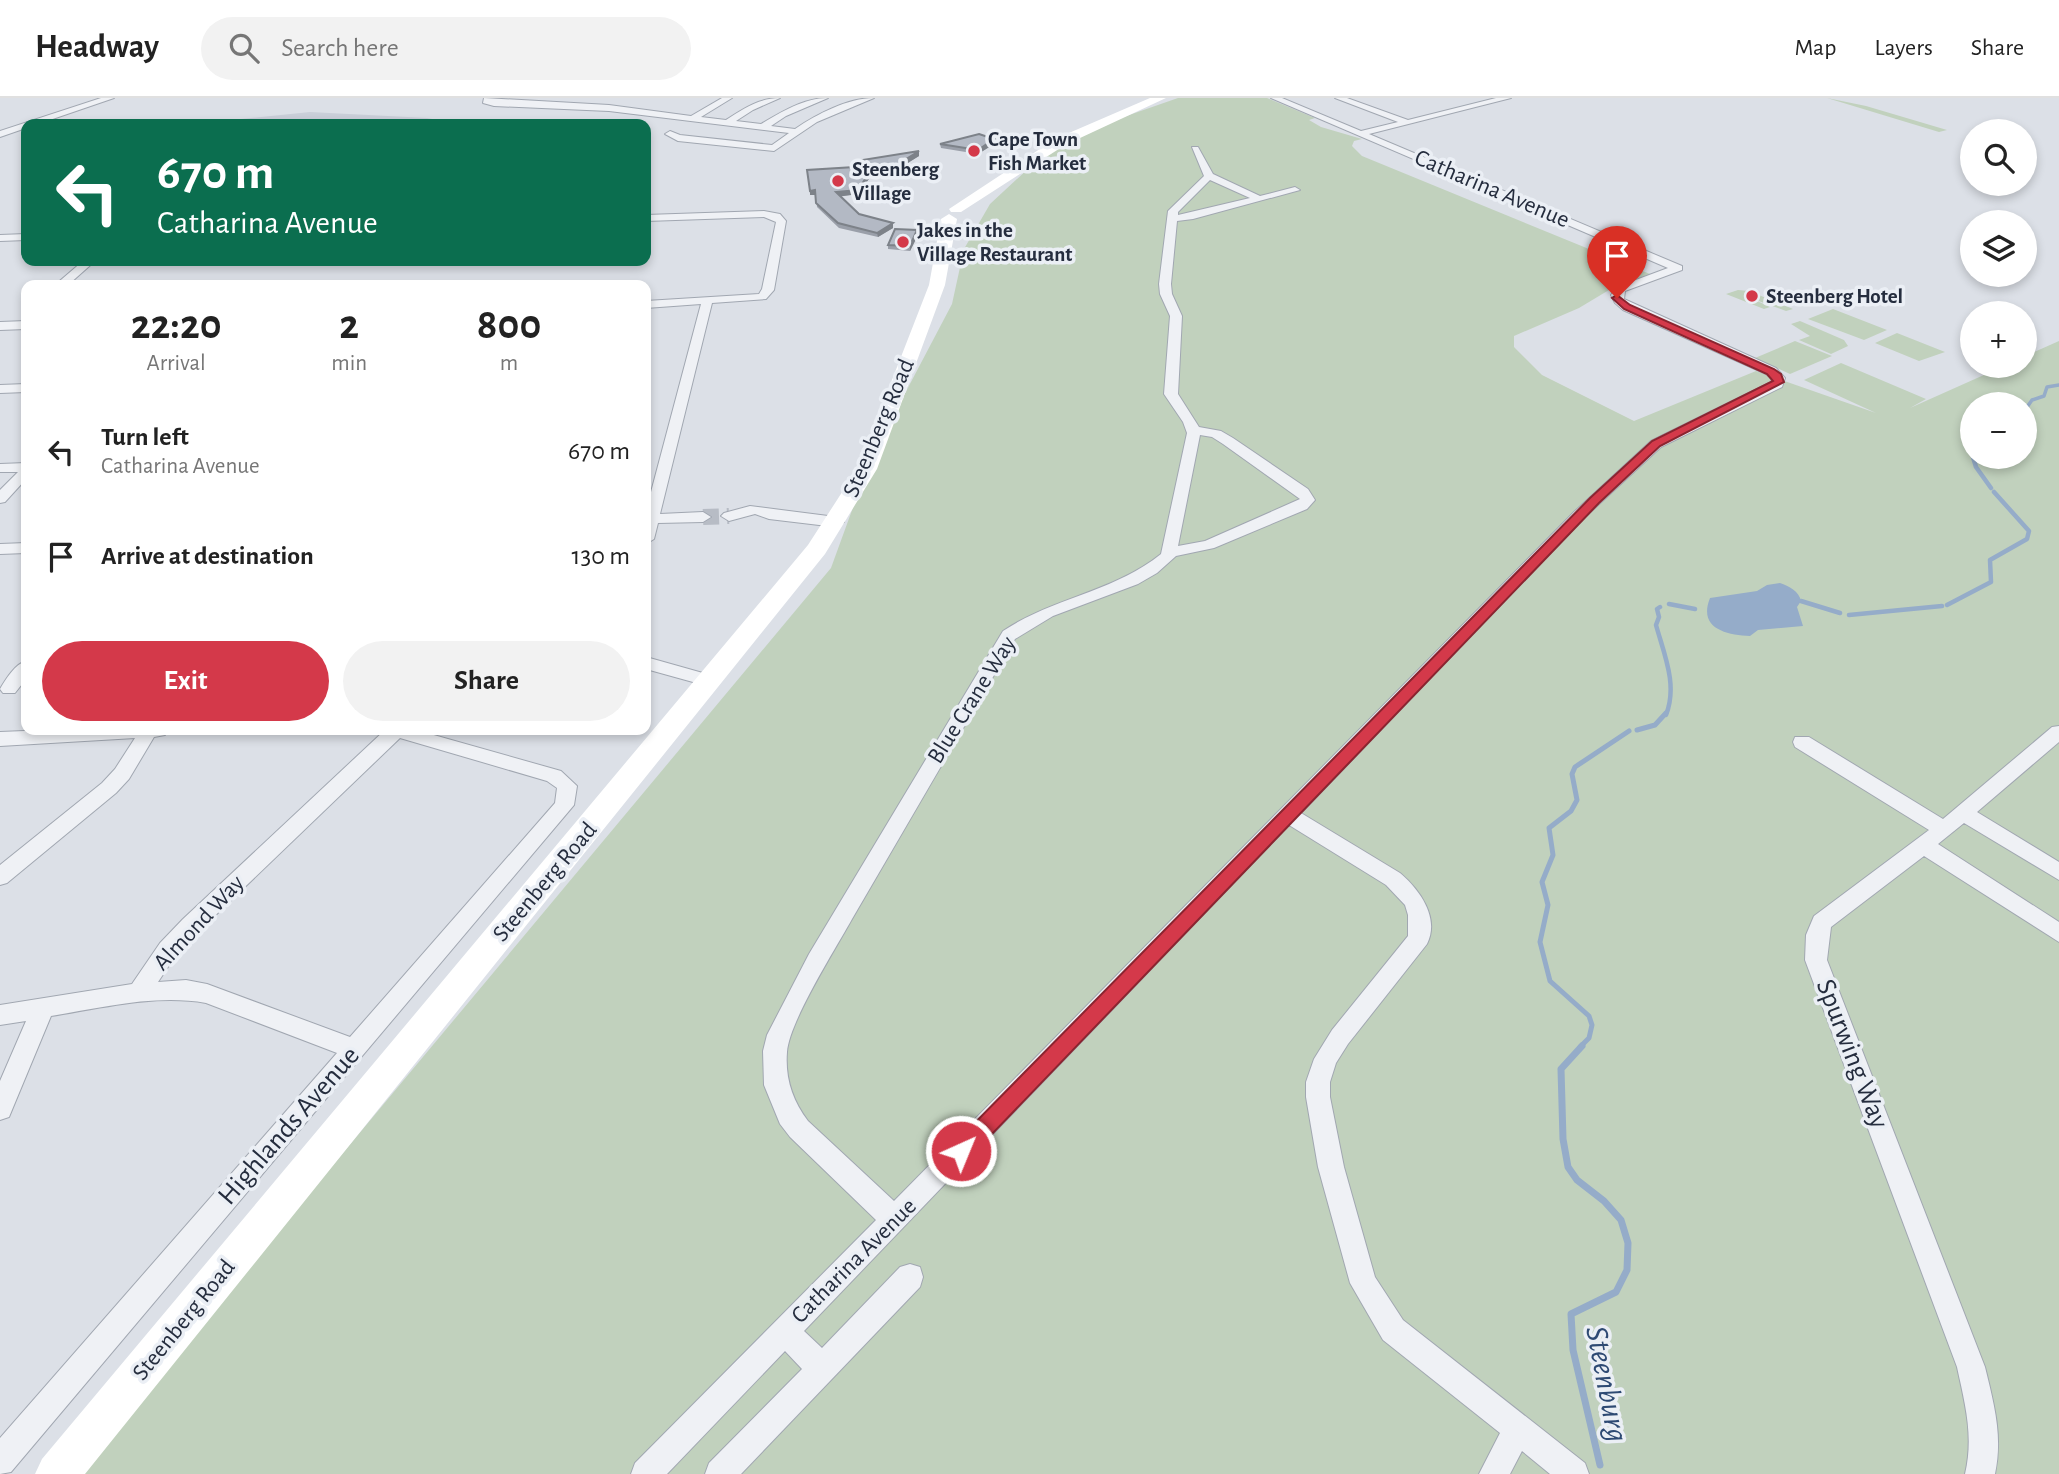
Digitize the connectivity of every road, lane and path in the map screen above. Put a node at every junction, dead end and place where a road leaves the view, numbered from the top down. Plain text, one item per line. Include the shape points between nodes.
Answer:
1 (110, 98) edge
2 (488, 98) edge
3 (729, 98) edge
4 (776, 98) edge
5 (801, 98) edge
6 (824, 98) edge
7 (870, 98) edge
8 (1160, 98) edge
9 (1275, 98) edge
10 (1339, 98) edge
11 (1507, 98) edge
12 (1310, 100) dead end
13 (814, 102) junction
14 (633, 104) dead end
15 (1290, 104) junction
16 (671, 105) dead end
17 (841, 109) junction
18 (623, 110) junction
19 (658, 114) junction
20 (692, 118) junction
21 (46, 119) edge
22 (1406, 122) junction
23 (728, 123) junction
24 (21, 127) edge
25 (763, 127) junction
26 (799, 132) junction
27 (0, 134) edge
28 (1360, 134) junction
29 (1195, 149) dead end
30 (1010, 173) junction
31 (1209, 176) junction
32 (1295, 190) dead end
33 (1259, 199) junction
34 (973, 215) junction
35 (651, 218) edge
36 (1172, 218) junction
37 (950, 223) junction
38 (21, 237) edge
39 (0, 238) edge
40 (83, 266) edge
41 (67, 280) edge
42 (707, 302) junction
43 (651, 304) edge
44 (21, 325) edge
45 (0, 326) edge
46 (21, 388) edge
47 (0, 389) edge
48 (1194, 430) junction
49 (0, 468) edge
50 (21, 469) edge
51 (21, 475) edge
52 (0, 499) edge
53 (651, 508) edge
54 (732, 515) tunnel mouth
55 (703, 517) tunnel mouth
56 (651, 519) edge
57 (836, 522) junction
58 (21, 548) edge
59 (0, 549) edge
60 (1170, 551) junction
61 (651, 664) edge
62 (711, 681) junction
63 (2059, 732) edge
64 (66, 735) edge
65 (146, 735) edge
66 (390, 735) edge
67 (412, 735) edge
68 (0, 739) edge
69 (1802, 742) dead end
70 (1963, 813) junction
71 (1288, 815) junction
72 (1944, 829) junction
73 (1923, 845) junction
74 (2059, 872) edge
75 (0, 877) edge
76 (2059, 933) edge
77 (139, 992) junction
78 (42, 1010) junction
79 (0, 1015) edge
80 (355, 1049) junction
81 (0, 1109) edge
82 (895, 1220) junction
83 (910, 1277) dead end
84 (785, 1331) junction
85 (822, 1369) junction
86 (1518, 1429) junction
87 (0, 1461) edge
88 (57, 1474) edge
89 (646, 1474) edge
90 (720, 1474) edge
91 (1494, 1474) edge
92 (1574, 1474) edge
93 (1980, 1474) edge

1 - 21 street
2 - 18 street via 486,101 494,103
3 - 20 street
4 - 23 street
5 - 13 street
6 - 13 street
7 - 17 street
8 - 30 main road via 1075,134
9 - 15 street, Catharina Avenue
10 - 22 street
11 - 22 street
12 - 15 street
13 - 17 street
13 - 25 street
14 - 18 street
15 - 28 street, Catharina Avenue
16 - 19 street
17 - 26 street
18 - 19 street
19 - 20 street
20 - 23 street
20 - 26 street via 670,135 774,148
22 - 28 street
23 - 25 street
24 - 27 street
25 - 26 street
28 - 71 street, Catharina Avenue via 1678,268 1621,289 1619,301 1771,372 1779,380 1656,444 1642,456
29 - 31 street
30 - 34 main road via 980,198
30 - 37 main road
31 - 33 street
31 - 36 street via 1178,205
32 - 33 street
33 - 36 street
34 - 37 main road
34 - 37 main road
35 - 42 street via 764,214 780,219 766,294 752,300
36 - 48 street via 1165,284 1176,316 1171,394
37 - 57 main road, Steenberg Road via 937,285 879,439
38 - 39 street
40 - 41 street
42 - 43 street
42 - 53 street
44 - 45 street
46 - 47 street
48 - 60 street
48 - 60 street via 1228,441 1308,500 1209,545
49 - 50 street
51 - 52 street
54 - 57 street via 762,518 766,512
55 - 56 street
57 - 62 main road, Steenberg Road
58 - 59 street
60 - 82 street, Blue Crane Way via 1153,568 1049,612 1009,635 817,960 779,1035 776,1085 789,1116
61 - 62 street
62 - 88 main road, Steenberg Road
63 - 70 street, Spurwing Way
64 - 68 street
65 - 75 street via 109,788
66 - 77 street, Almond Way via 191,925
67 - 80 street, Highlands Avenue via 554,776 567,786 564,805
69 - 72 street
70 - 72 street, Spurwing Way
70 - 74 street
71 - 82 street, Catharina Avenue
71 - 86 street via 1393,879 1407,891 1419,915 1419,938 1340,1037 1318,1082 1331,1167 1363,1283 1393,1330
72 - 73 street, Spurwing Way
73 - 76 street
73 - 93 street, Spurwing Way via 1822,922 1816,960 1970,1367 1985,1431
77 - 78 street
77 - 80 street, Almond Way via 207,994
78 - 79 street
78 - 81 street
80 - 87 street, Highlands Avenue
82 - 84 street, Catharina Avenue
83 - 85 street
84 - 85 street
84 - 89 street, Catharina Avenue
85 - 90 street
86 - 91 street
86 - 92 street

